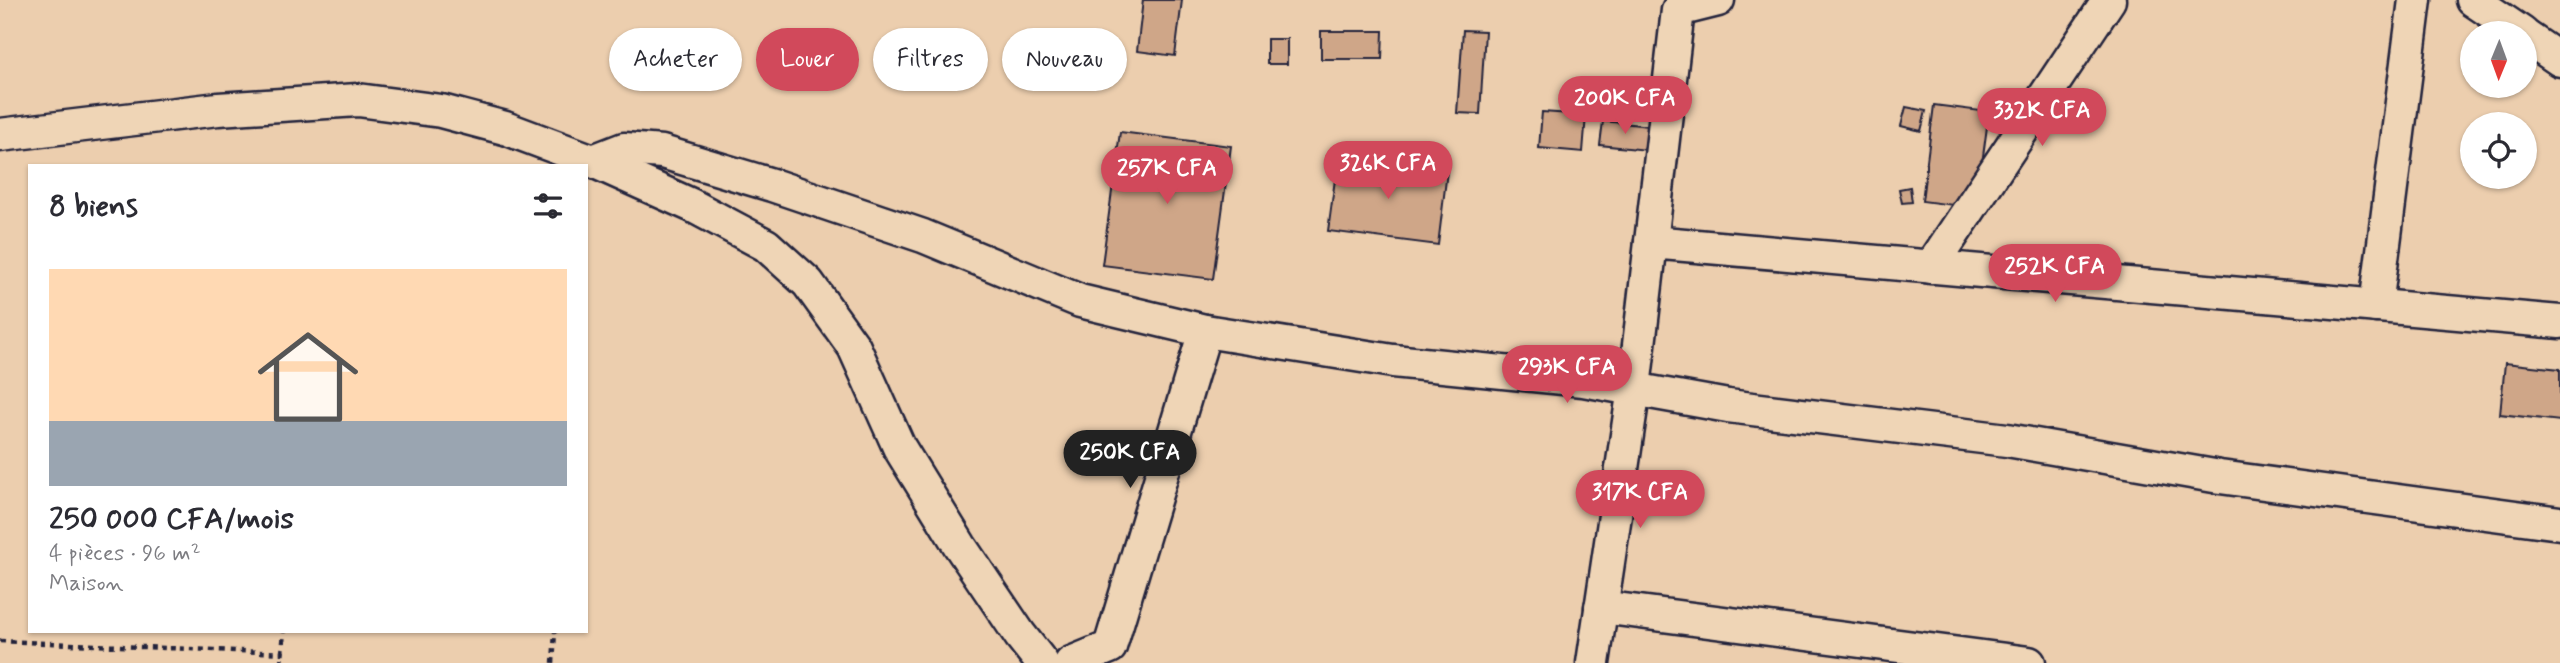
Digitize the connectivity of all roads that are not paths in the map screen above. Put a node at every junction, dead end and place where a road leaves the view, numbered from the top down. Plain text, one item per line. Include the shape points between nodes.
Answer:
1 (1718, 0) edge
2 (2109, 0) edge
3 (2415, 0) edge
4 (2473, 0) edge
5 (2504, 21) edge
6 (2538, 44) edge
7 (2560, 60) edge
8 (0, 135) edge
9 (593, 161) junction
10 (1651, 242) junction
11 (1931, 267) junction
12 (2376, 306) junction
13 (2560, 322) edge
14 (1205, 331) junction
15 (1634, 388) junction
16 (2560, 523) edge
17 (1601, 607) junction
18 (1042, 663) edge
19 (1071, 663) edge
20 (1593, 663) edge
21 (2029, 663) edge

1 - 10 street via 1678,9
2 - 11 street
3 - 12 street
4 - 5 street
6 - 7 street
8 - 9 street via 218,109 358,100 441,111 505,128
9 - 14 street via 624,149 662,152 923,236 1080,301
9 - 18 street via 766,245 808,283 854,347 900,447 953,535
10 - 11 street
10 - 15 street
11 - 12 street
12 - 13 street
14 - 15 street via 1393,361
14 - 19 street via 1110,647
15 - 16 street via 1728,405 2007,440 2220,477
15 - 17 street
17 - 20 street
17 - 21 street

